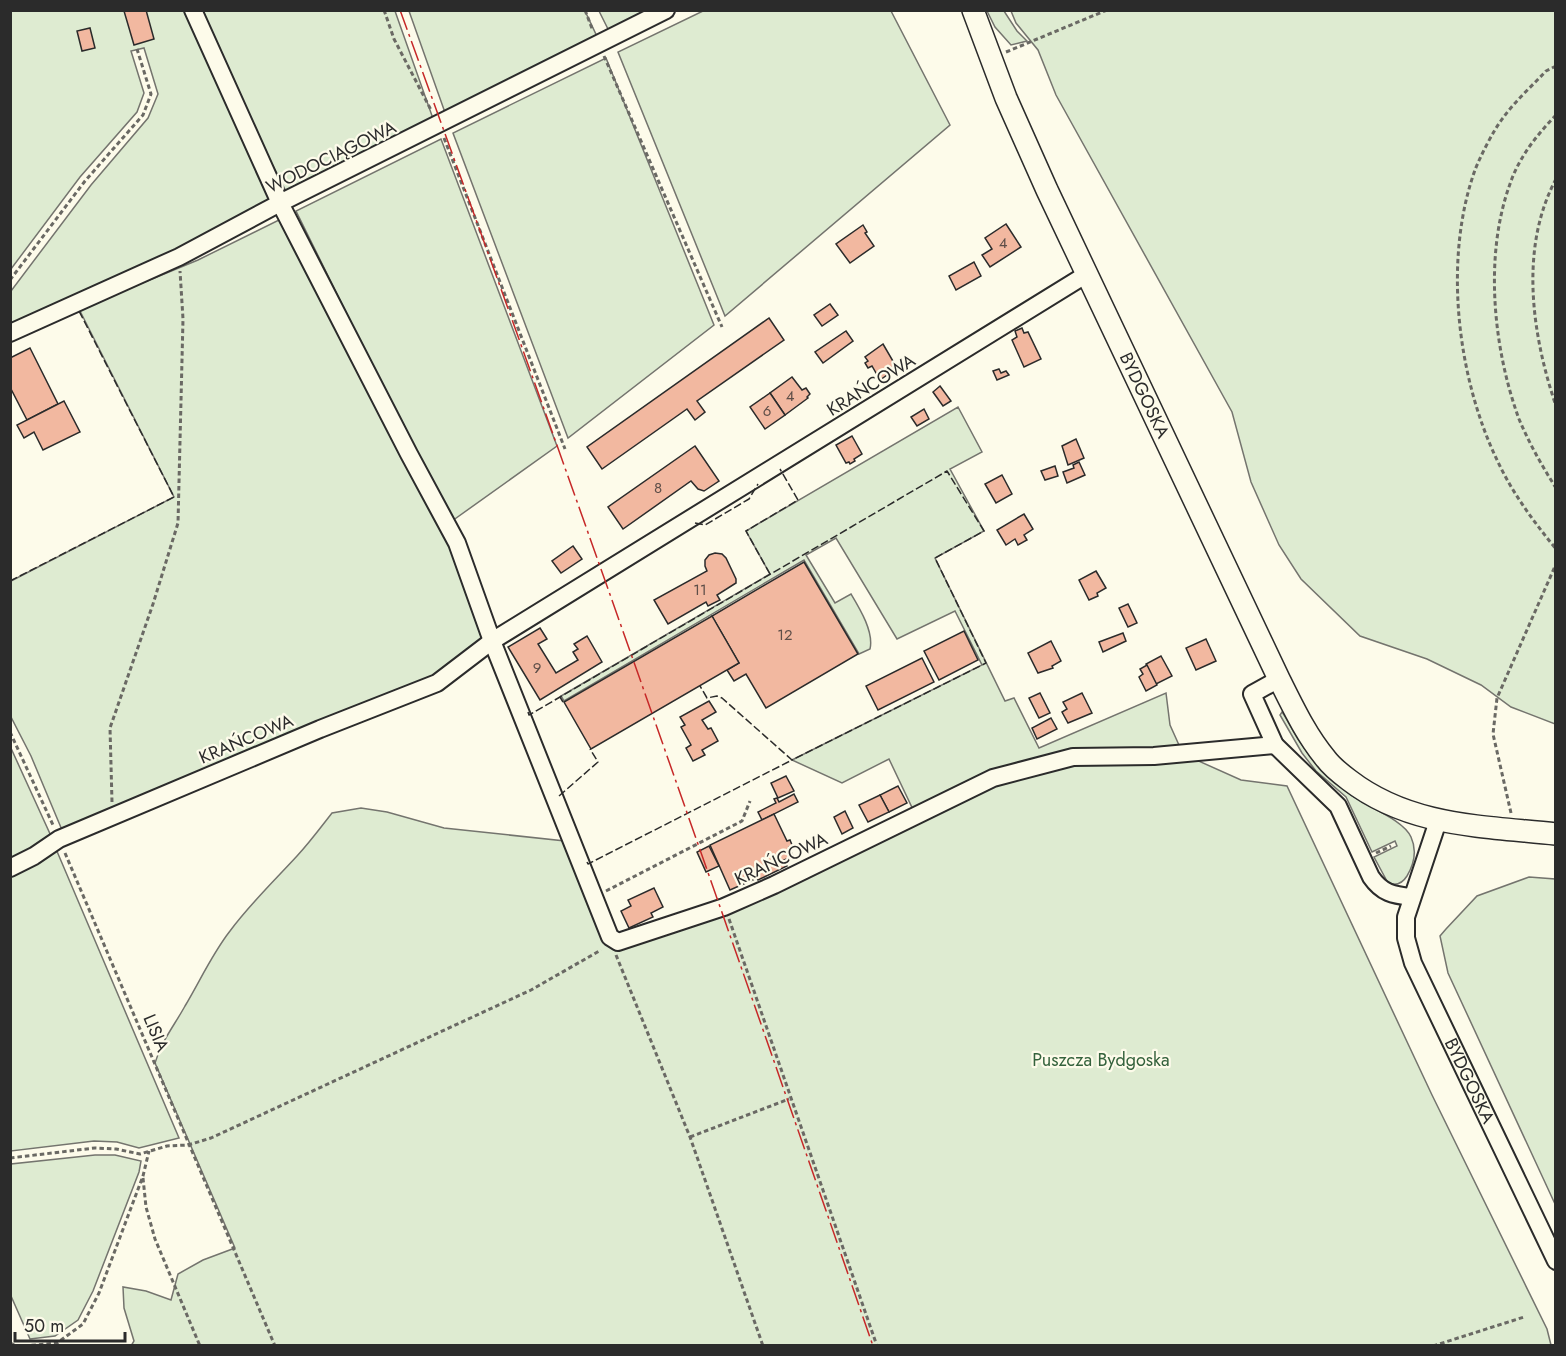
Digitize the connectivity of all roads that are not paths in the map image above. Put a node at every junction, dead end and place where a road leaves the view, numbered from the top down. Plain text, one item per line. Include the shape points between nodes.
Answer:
1 (193, 10) edge
2 (666, 10) edge
3 (973, 10) edge
4 (280, 203) junction
5 (1087, 274) junction
6 (10, 333) edge
7 (492, 641) junction
8 (1279, 680) junction
9 (1275, 746) junction
10 (1438, 821) junction
11 (1556, 834) edge
12 (10, 868) edge
13 (1411, 897) junction
14 (1556, 1260) edge

1 - 4 street
2 - 4 street, WODOCIĄGOWA
3 - 5 main road, BYDGOSKA via 1047,190
4 - 6 street, WODOCIĄGOWA via 179,257
4 - 7 street via 457,543
5 - 7 street, KRAŃCOWA
5 - 8 main road, BYDGOSKA
7 - 9 street, KRAŃCOWA via 615,943 724,907 993,778 1031,766 1073,757 1155,756
7 - 12 street, KRAŃCOWA via 437,683 59,839
8 - 9 street via 1252,694
8 - 10 main road, BYDGOSKA via 1304,728 1327,760 1370,796
9 - 13 street via 1338,806 1378,888
10 - 11 main road, BYDGOSKA
10 - 13 street, BYDGOSKA
13 - 14 street, BYDGOSKA via 1406,938 1413,963

